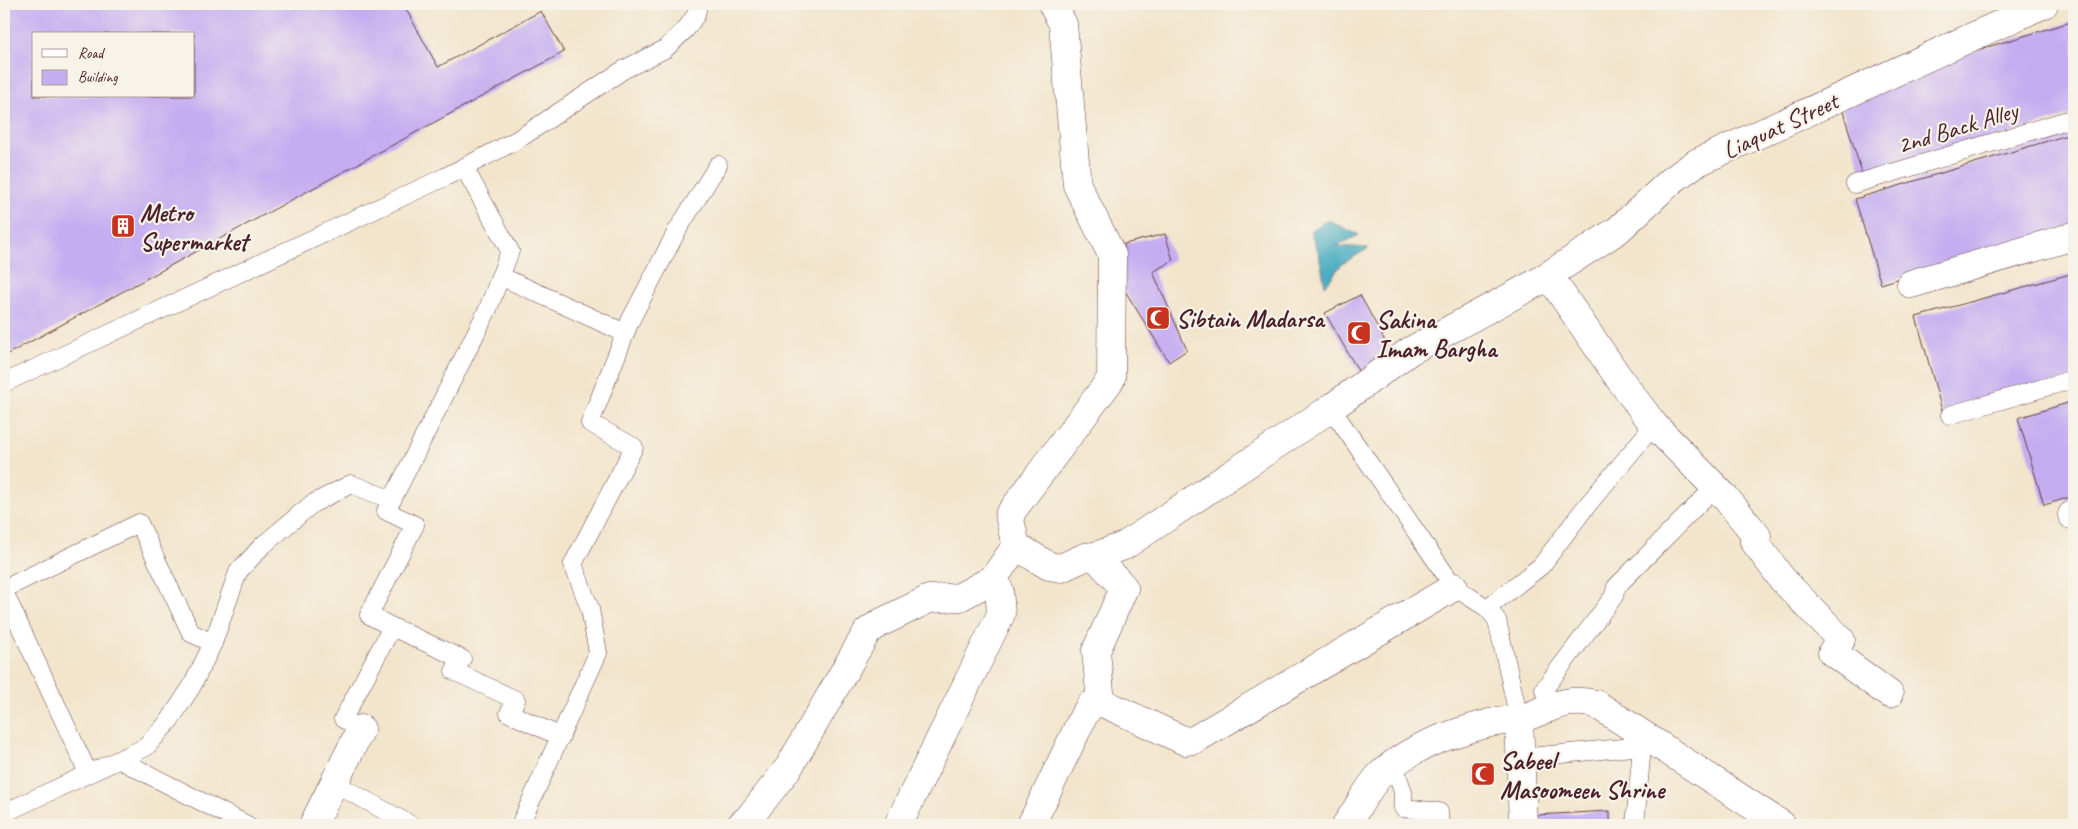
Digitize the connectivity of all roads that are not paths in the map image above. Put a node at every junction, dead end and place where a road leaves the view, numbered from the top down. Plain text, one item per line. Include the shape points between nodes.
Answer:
1 (698, 4) edge
2 (1052, 4) edge
3 (2044, 4) edge
4 (2074, 118) edge
5 (718, 165) dead end
6 (464, 167) junction
7 (1854, 184) dead end
8 (2074, 236) edge
9 (500, 276) junction
10 (1544, 279) junction
11 (1911, 284) dead end
12 (626, 333) junction
13 (2074, 379) edge
14 (4, 383) edge
15 (1331, 408) junction
16 (1950, 415) dead end
17 (1654, 425) junction
18 (1715, 487) junction
19 (392, 500) junction
20 (1016, 546) junction
21 (1095, 556) junction
22 (994, 580) junction
23 (1454, 587) junction
24 (4, 590) edge
25 (1487, 608) junction
26 (10, 622) edge
27 (392, 627) junction
28 (213, 643) junction
29 (1888, 694) dead end
30 (1101, 702) junction
31 (1553, 707) junction
32 (1518, 719) junction
33 (361, 729) joint
34 (561, 737) junction
35 (1642, 740) junction
36 (1520, 758) junction
37 (120, 760) junction
38 (1394, 765) junction
39 (88, 773) junction
40 (334, 783) junction
41 (4, 813) edge
42 (247, 825) edge
43 (313, 825) edge
44 (411, 825) edge
45 (520, 825) edge
46 (741, 825) edge
47 (898, 825) edge
48 (1031, 825) edge
49 (1346, 825) edge
50 (1439, 825) edge
51 (1523, 825) edge
52 (1635, 825) edge
53 (1782, 825) edge

1 - 6 lane via 696,15 686,29 665,49 623,70 517,140
2 - 20 street via 1063,24 1077,185 1112,255 1111,379 1009,515
3 - 10 street, Liaquat Street via 1696,163 1671,181 1618,230
4 - 7 lane, 2nd Back Alley
5 - 12 lane via 678,229
6 - 9 lane via 510,251
6 - 14 lane
8 - 11 street
9 - 12 lane
9 - 19 lane via 488,309
10 - 15 street, Liaquat Street via 1410,351
10 - 17 street
12 - 34 lane via 590,424 634,446 573,564 590,609 598,653
13 - 16 lane
15 - 21 street, Liaquat Street via 1124,546
15 - 23 lane
17 - 18 street
17 - 25 lane via 1584,508 1541,566
18 - 29 street via 1757,536 1754,541 1782,579 1840,640 1832,652
18 - 31 lane via 1616,587 1614,596 1544,689
19 - 27 lane via 386,511 415,525 369,615
19 - 28 lane via 351,484 312,504 262,546 238,572
20 - 21 street, Liaquat Street via 1049,566 1061,568
20 - 22 street
21 - 30 street via 1124,588 1096,651
22 - 46 street via 960,597 929,599 867,632 789,767
22 - 47 street via 999,589 1001,614
23 - 25 lane
23 - 30 street via 1194,740 1185,741
24 - 26 lane
24 - 28 lane via 139,523 191,633
25 - 32 lane via 1497,620
26 - 39 lane
27 - 33 lane via 343,719
27 - 34 lane via 462,659 454,671 516,700 509,714
28 - 37 lane via 192,686 170,720 146,746
30 - 48 street via 1091,705 1084,715
31 - 32 street
31 - 35 street via 1581,700 1596,704
32 - 36 street
32 - 38 street via 1491,723 1440,739 1408,754
33 - 40 street
34 - 45 lane
35 - 36 lane
35 - 52 lane
35 - 53 street
36 - 51 street
37 - 39 lane
37 - 42 lane
38 - 49 street via 1380,775
38 - 50 lane via 1403,792 1403,808 1439,812
39 - 41 lane
40 - 43 street
40 - 44 lane

